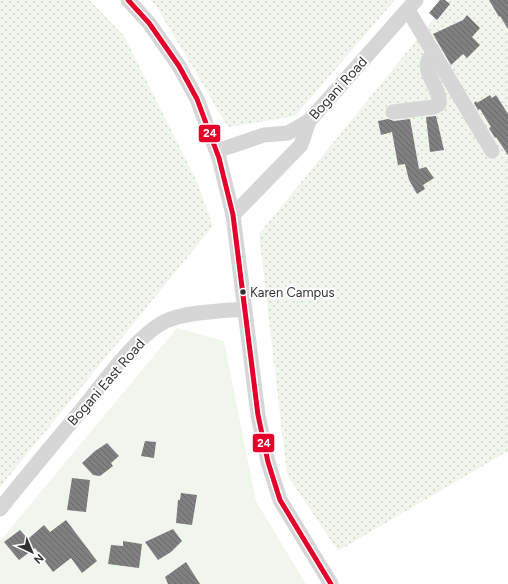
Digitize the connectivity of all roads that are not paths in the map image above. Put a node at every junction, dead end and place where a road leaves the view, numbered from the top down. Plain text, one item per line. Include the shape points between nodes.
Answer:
1 (128, 0) edge
2 (412, 5) edge
3 (433, 53) junction
4 (393, 112) dead end
5 (310, 121) junction
6 (217, 151) junction
7 (492, 151) dead end
8 (233, 215) junction
9 (244, 309) junction
10 (0, 510) edge
11 (331, 584) edge

1 - 6 street via 179,66 198,99
2 - 3 street
2 - 5 street, Bogani Road
3 - 4 street via 427,71 440,98 439,104 434,107
3 - 7 street
5 - 6 street, Bogani Road via 288,133 264,135
5 - 8 street via 301,145
6 - 8 street
8 - 9 street
9 - 10 street, Bogani East Road via 177,317 154,328 126,356
9 - 11 street via 259,426 271,475 280,500

